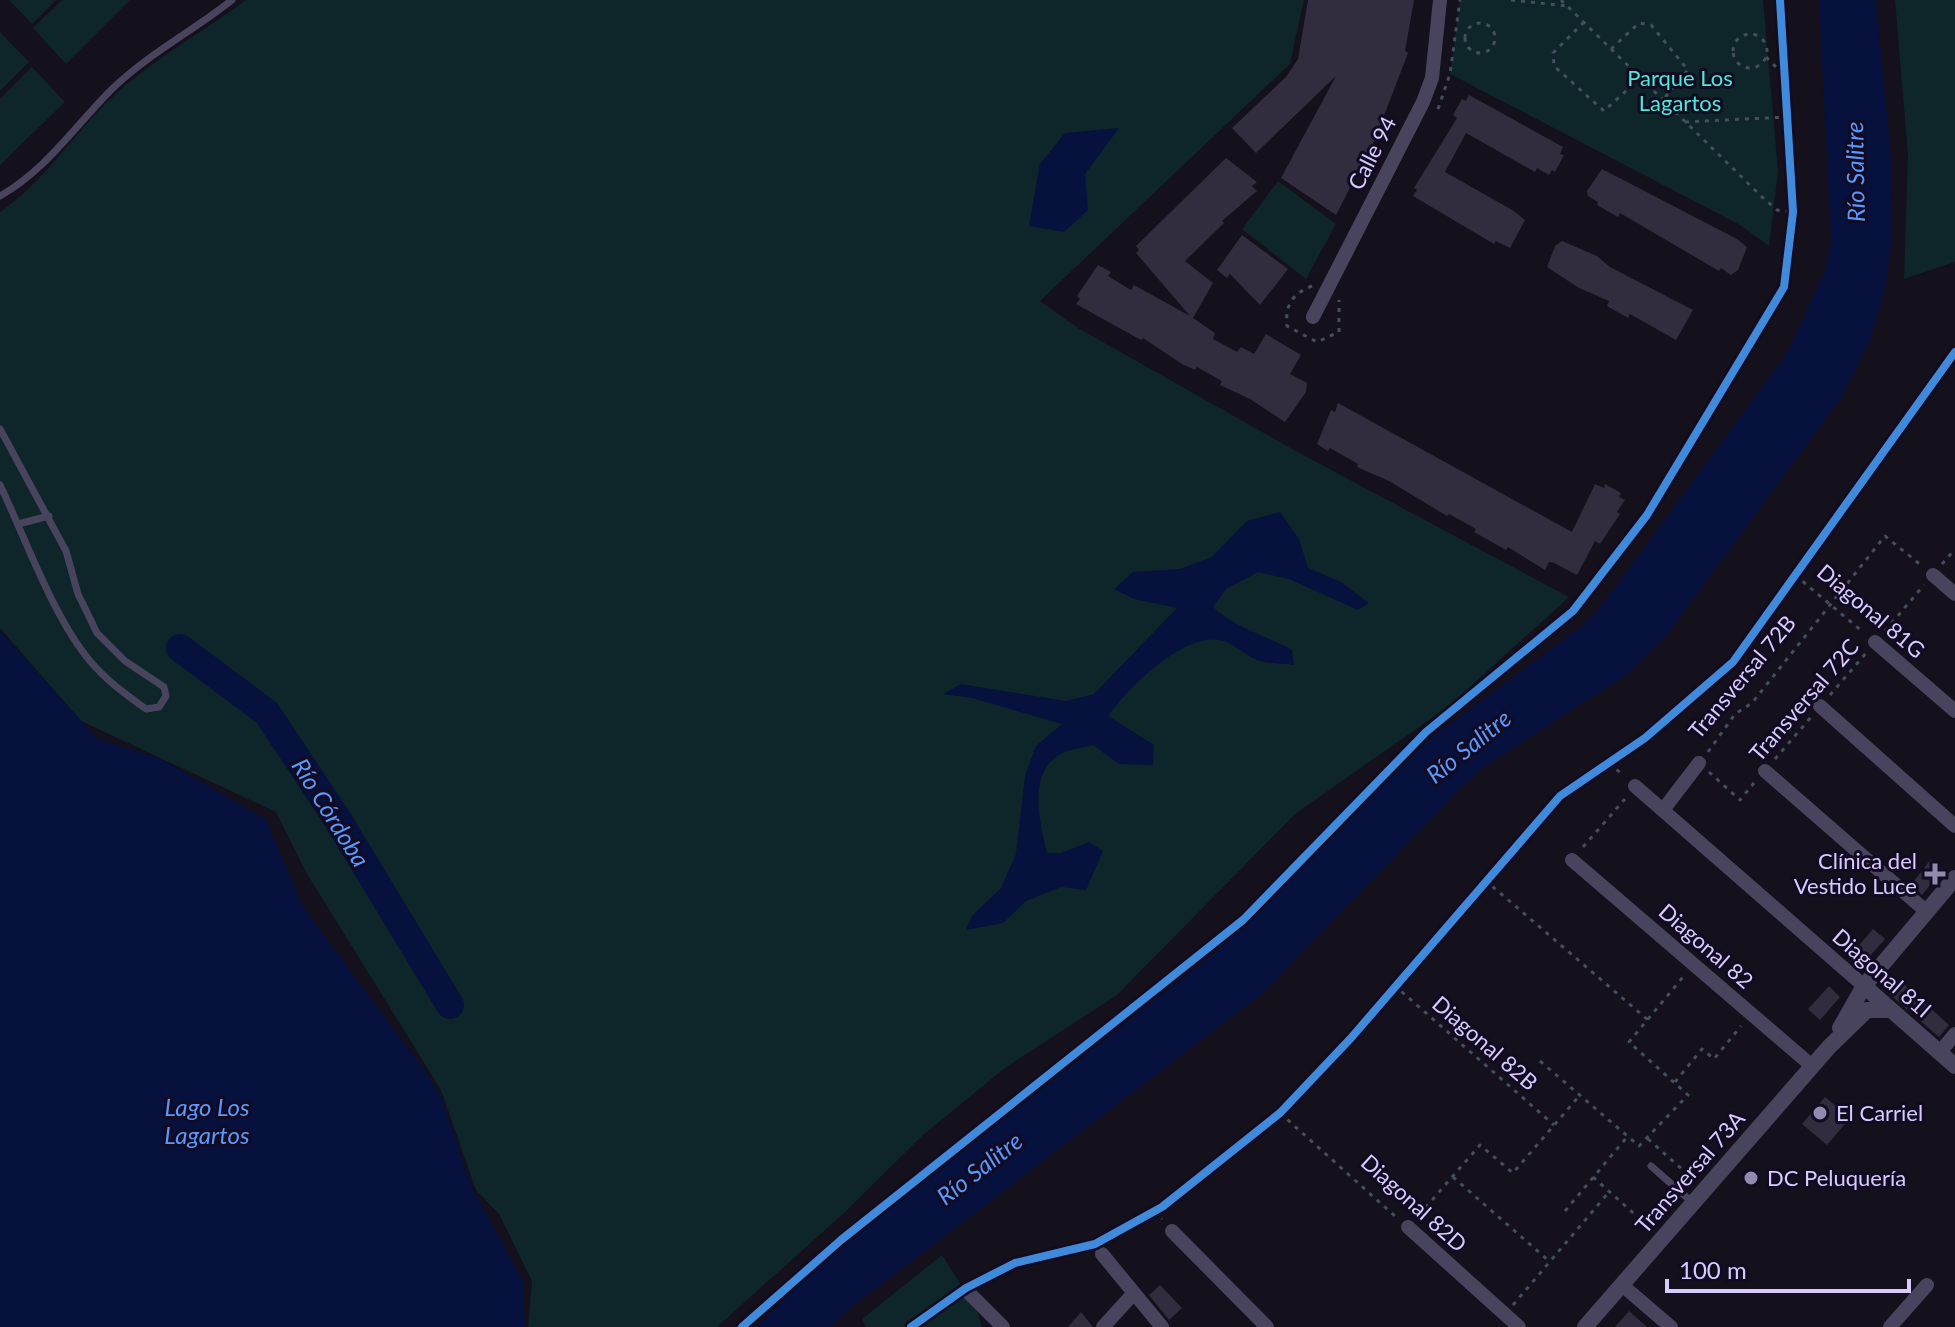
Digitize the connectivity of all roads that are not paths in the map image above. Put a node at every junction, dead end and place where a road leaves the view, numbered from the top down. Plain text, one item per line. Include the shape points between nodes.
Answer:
1 (232, 0) edge
2 (1440, 0) edge
3 (0, 196) edge
4 (1313, 317) dead end
5 (0, 429) edge
6 (0, 485) edge
7 (49, 516) junction
8 (18, 524) junction
9 (1933, 575) road end
10 (1955, 594) edge
11 (1875, 642) road end
12 (1820, 706) road end
13 (1955, 711) edge
14 (1699, 763) road end
15 (1765, 771) road end
16 (1635, 786) road end
17 (1663, 810) junction
18 (1955, 826) edge
19 (1572, 860) road end
20 (1955, 878) edge
21 (1927, 912) junction
22 (1864, 986) junction
23 (1891, 1010) junction
24 (1955, 1034) edge
25 (1829, 1047) junction
26 (1940, 1052) junction
27 (1812, 1066) junction
28 (1955, 1066) edge
29 (1651, 1166) dead end
30 (1693, 1203) junction
31 (1408, 1227) road end
32 (1172, 1231) dead end
33 (1102, 1254) dead end
34 (1622, 1285) junction
35 (1927, 1285) dead end
36 (969, 1293) dead end
37 (1134, 1293) junction
38 (1003, 1327) edge
39 (1103, 1327) edge
40 (1162, 1327) edge
41 (1267, 1327) edge
42 (1519, 1327) edge
43 (1585, 1327) edge
44 (1670, 1327) edge
45 (1890, 1327) edge

1 - 3 lane via 144,61 37,170
2 - 4 street, Calle 94 via 1432,78 1423,102
5 - 7 lane
6 - 8 lane
7 - 8 lane
7 - 8 lane via 97,633 125,661 164,687 166,696 159,707 146,709 113,686 88,659
9 - 10 street
11 - 13 street, Diagonal 81G
12 - 18 street
14 - 17 street, Transversal 72B
15 - 21 street
16 - 17 street, Diagonal 81I
17 - 22 street, Diagonal 81I
19 - 27 street, Diagonal 82
20 - 21 street, Transversal 73A
21 - 22 street, Transversal 73A
22 - 23 street, Diagonal 81I
22 - 25 street, Transversal 73A
23 - 25 street, Transversal 73A via 1867,1010
23 - 26 street, Diagonal 81I
24 - 26 street
25 - 27 street, Transversal 73A
26 - 28 street, Diagonal 81I
27 - 30 street, Transversal 73A
29 - 30 lane
30 - 34 street, Transversal 73A
31 - 42 street, Diagonal 82D
32 - 41 street
33 - 37 street
34 - 43 street, Transversal 73A
34 - 44 street
35 - 45 street
36 - 38 street
37 - 39 street
37 - 40 street

